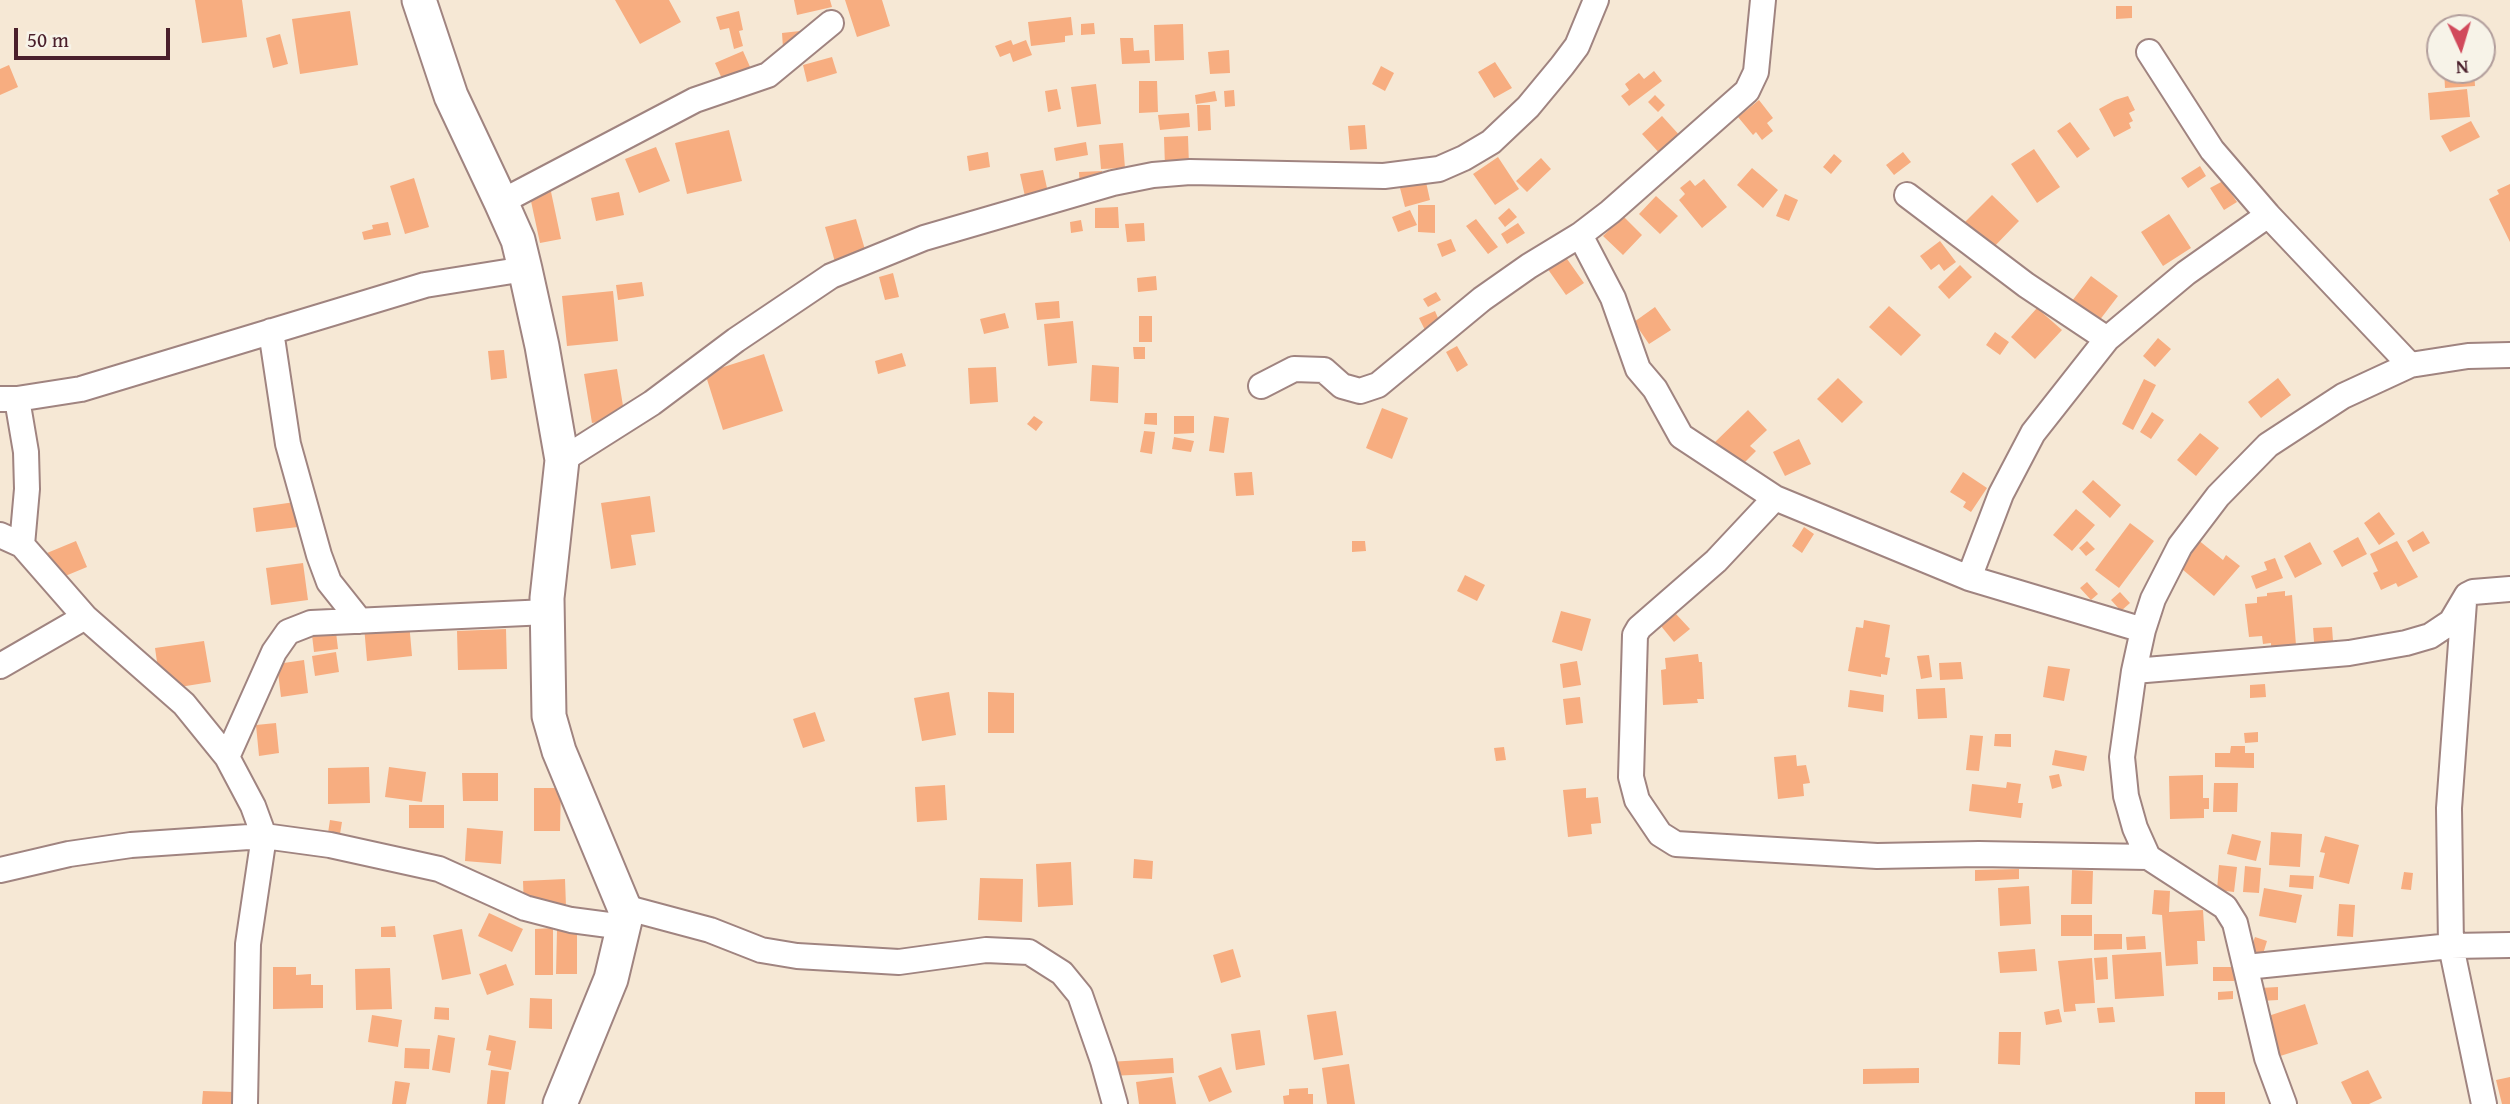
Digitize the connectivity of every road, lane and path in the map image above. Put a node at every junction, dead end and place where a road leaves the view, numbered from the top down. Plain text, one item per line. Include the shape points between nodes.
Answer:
1 (419, 0) edge
2 (1596, 0) edge
3 (1763, 0) edge
4 (831, 23) dead end
5 (2148, 52) dead end
6 (1907, 195) dead end
7 (501, 202) junction
8 (2268, 215) junction
9 (1580, 235) junction
10 (525, 269) junction
11 (271, 331) junction
12 (2107, 339) junction
13 (2510, 355) edge
14 (2410, 365) junction
15 (1261, 386) dead end
16 (8, 399) edge
17 (562, 460) junction
18 (1775, 498) junction
19 (11, 540) edge
20 (1969, 578) junction
21 (2510, 589) edge
22 (2464, 602) junction
23 (547, 612) junction
24 (85, 617) junction
25 (360, 621) junction
26 (2143, 629) junction
27 (0, 666) edge
28 (2134, 671) junction
29 (227, 757) junction
30 (264, 836) junction
31 (2148, 857) junction
32 (0, 870) edge
33 (624, 917) junction
34 (2510, 945) edge
35 (2451, 946) junction
36 (2246, 967) junction
37 (245, 1104) edge
38 (560, 1104) edge
39 (1115, 1104) edge
40 (2284, 1104) edge
41 (2484, 1104) edge

1 - 7 street via 451,96
2 - 17 street via 1577,46 1528,107 1491,142 1464,158 1438,169 1384,176 1153,175 924,238 831,276 652,403
3 - 9 street via 1756,72 1747,91
4 - 7 street via 768,75 695,100
5 - 8 street via 2212,150
6 - 12 street via 2026,285
7 - 10 street
8 - 12 street via 2186,273
8 - 14 street
9 - 15 street via 1482,299 1378,385 1360,391 1342,386 1324,370 1294,369
9 - 18 street via 1613,298 1638,369 1655,389 1681,436
10 - 11 street via 425,285
10 - 17 street
11 - 16 street via 81,389
11 - 25 street via 288,444 319,555 329,582
12 - 20 street via 2033,433 2001,494
13 - 14 street
14 - 26 street via 2343,396 2268,445 2218,496 2180,546
16 - 19 street via 27,464 27,489
17 - 23 street
18 - 20 street
18 - 31 street via 1716,561 1635,635 1631,777 1636,800 1660,834 1676,844 1877,856
19 - 24 street
20 - 26 street
21 - 22 street via 2473,592
22 - 28 street via 2451,622 2430,636 2406,643 2349,653
22 - 35 street via 2449,808
23 - 25 street
23 - 33 street via 549,716
24 - 27 street
24 - 29 street via 184,704
25 - 29 street via 311,623 288,632 274,652
26 - 28 street
28 - 31 street via 2122,757 2126,796
29 - 30 street
30 - 32 street via 131,845
30 - 33 street via 439,869 525,908 571,920
30 - 37 street via 248,944
31 - 36 street via 2224,907 2235,923
33 - 38 street via 611,979
33 - 39 street via 710,930 761,950 797,956 899,962 986,950 1029,952 1062,973 1080,995
34 - 35 street
35 - 36 street
35 - 41 street
36 - 40 street via 2267,1058

